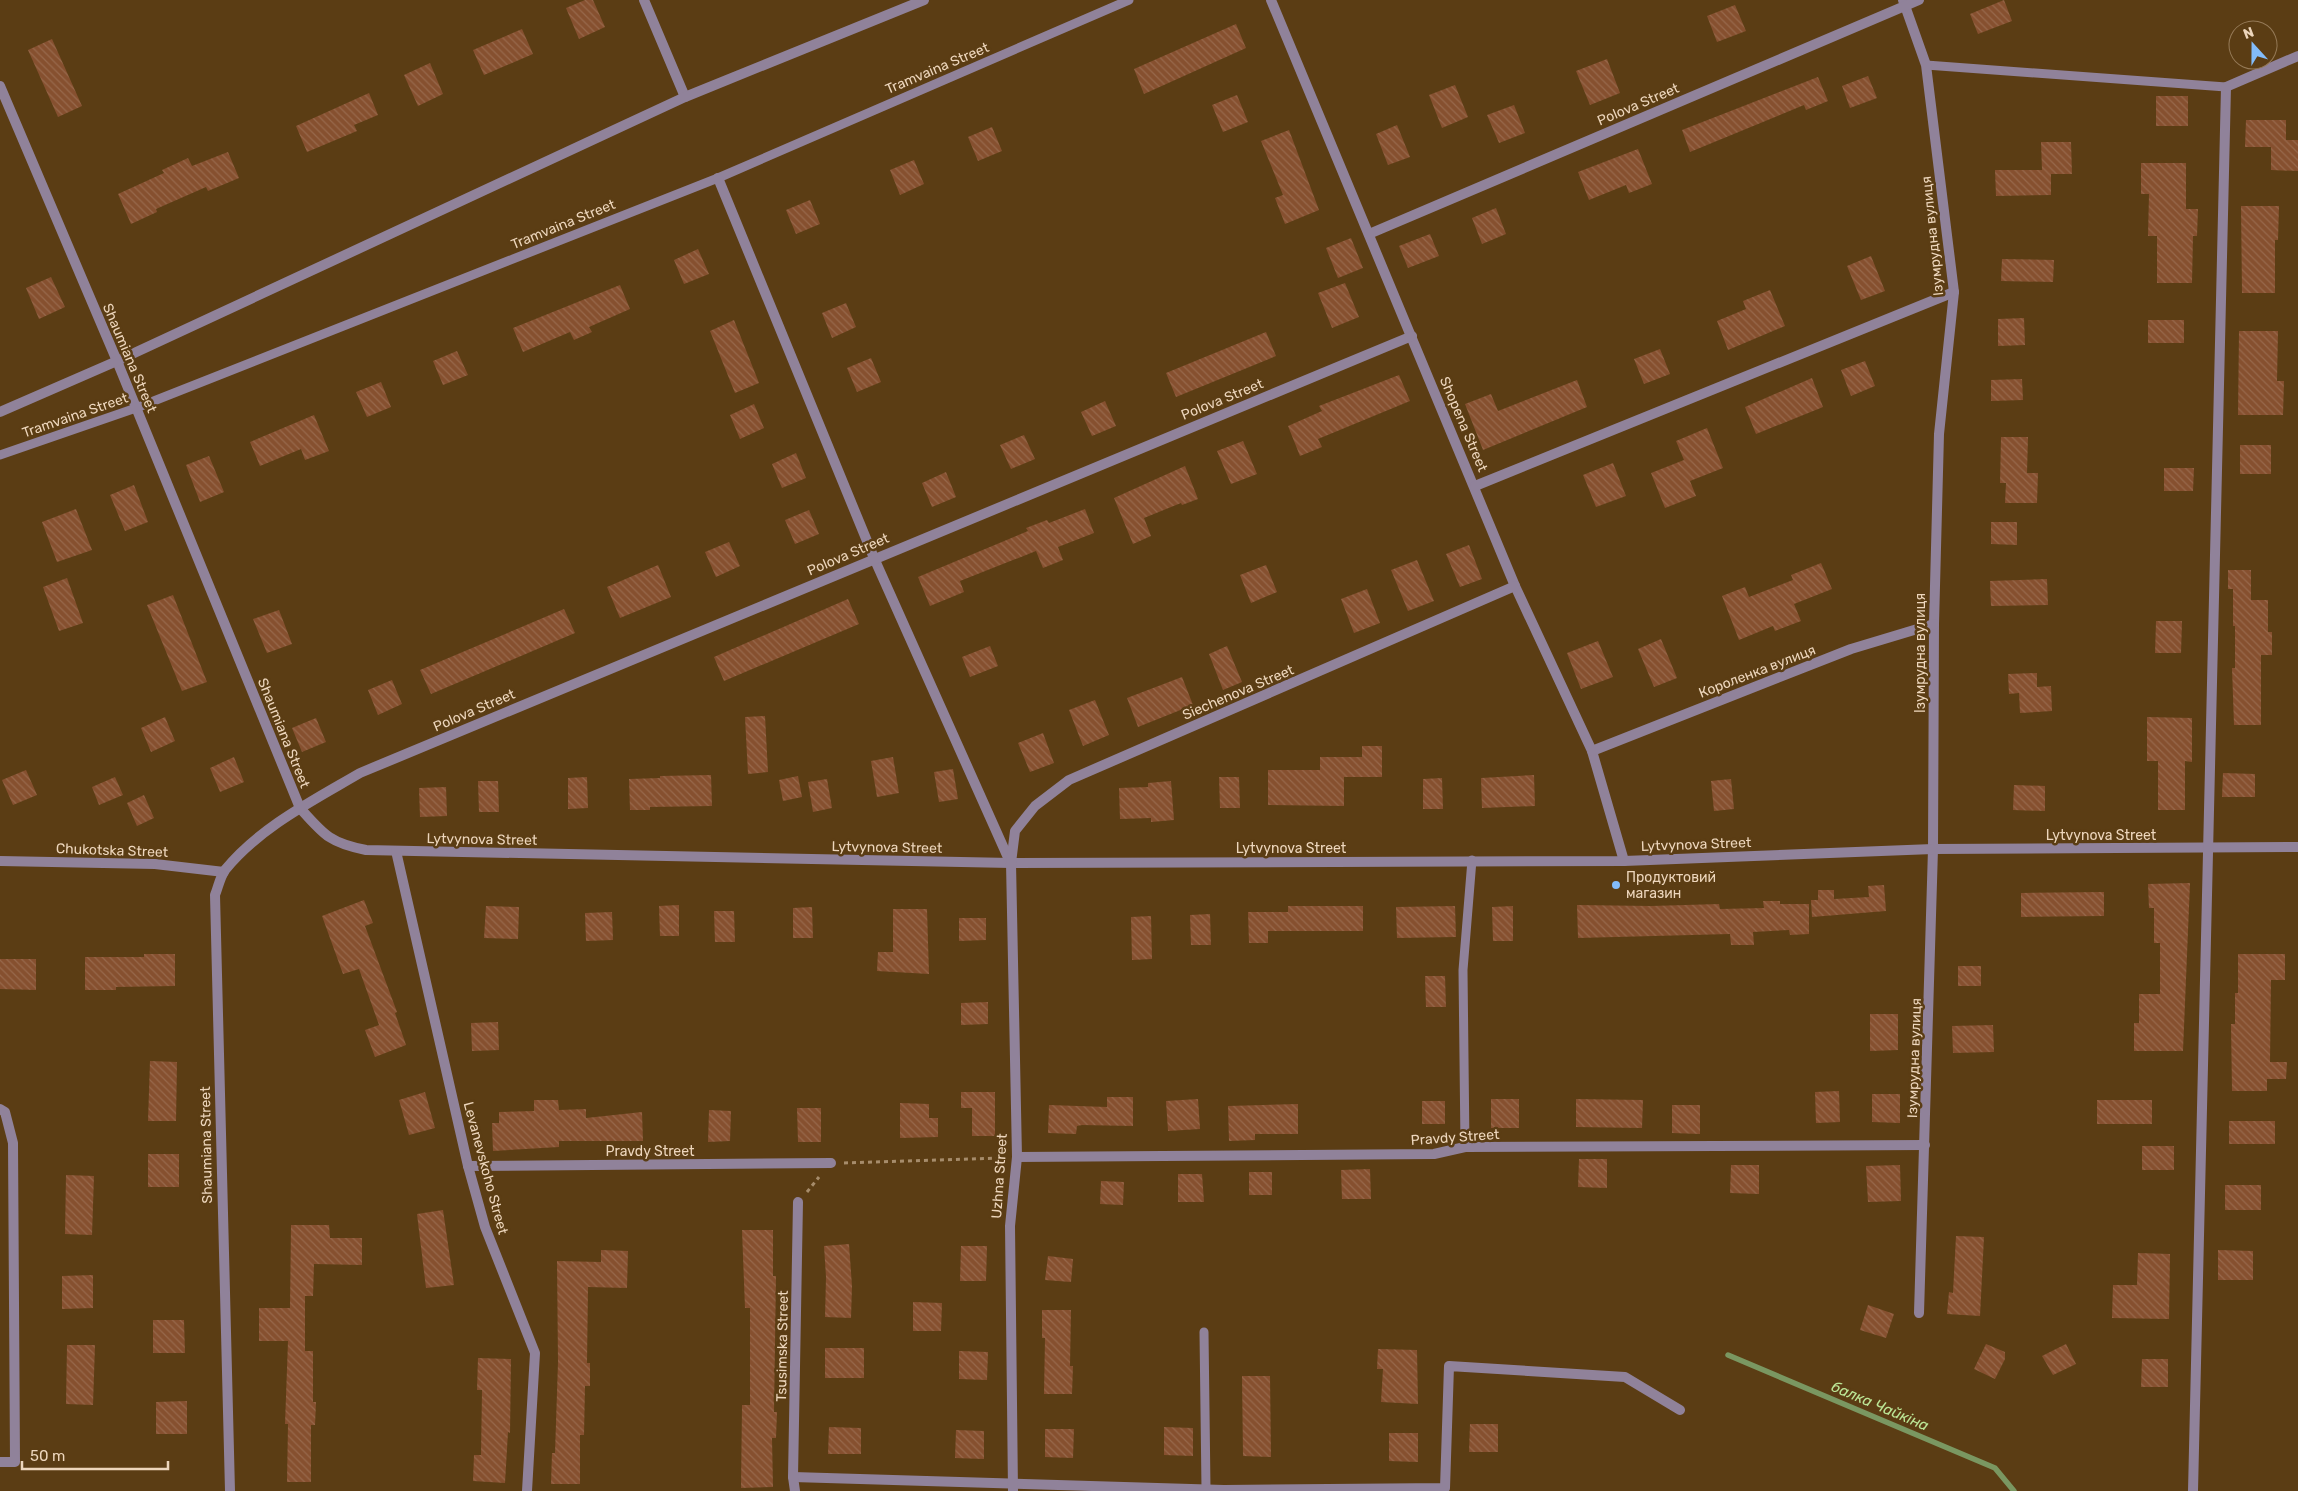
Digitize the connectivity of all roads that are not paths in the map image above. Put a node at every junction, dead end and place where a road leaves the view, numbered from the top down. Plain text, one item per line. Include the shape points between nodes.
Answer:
1 (644, 0) edge
2 (924, 0) edge
3 (1129, 0) edge
4 (1271, 0) edge
5 (1919, 0) edge
6 (1904, 3) edge
7 (2298, 56) edge
8 (1926, 64) junction
9 (0, 86) edge
10 (2226, 87) junction
11 (685, 97) junction
12 (718, 178) junction
13 (1369, 234) junction
14 (1954, 292) junction
15 (1412, 336) junction
16 (117, 361) junction
17 (136, 408) junction
18 (0, 412) edge
19 (0, 455) edge
20 (1474, 486) junction
21 (874, 558) junction
22 (1516, 586) junction
23 (1934, 624) junction
24 (1592, 750) junction
25 (300, 808) junction
26 (2298, 847) edge
27 (1933, 849) junction
28 (2208, 849) junction
29 (396, 851) junction
30 (1472, 860) junction
31 (0, 861) edge
32 (1624, 861) junction
33 (1011, 863) junction
34 (224, 872) junction
35 (0, 1109) edge
36 (1925, 1145) junction
37 (1465, 1147) junction
38 (1017, 1157) junction
39 (831, 1163) road end
40 (468, 1166) junction
41 (798, 1202) road end
42 (1919, 1313) dead end
43 (1204, 1332) dead end
44 (1680, 1410) dead end
45 (0, 1462) edge
46 (793, 1478) junction
47 (1013, 1487) edge
48 (1206, 1489) junction
49 (1444, 1489) edge
50 (1224, 1490) edge
51 (230, 1491) edge
52 (527, 1491) edge
53 (795, 1491) edge
54 (2193, 1491) edge

1 - 11 street
2 - 11 street, Tramvaina Street
3 - 12 lane, Tramvaina Street
4 - 13 street, Shopena Street
5 - 6 street, Polova Street
6 - 8 street, Ізумрудна вулиця
6 - 13 street, Polova Street
7 - 10 street
8 - 10 lane
8 - 14 street, Ізумрудна вулиця
9 - 16 street, Shaumiana Street
10 - 28 street
11 - 16 street, Tramvaina Street
12 - 17 lane, Tramvaina Street
12 - 21 street
13 - 15 street, Shopena Street
14 - 20 street
14 - 23 street, Ізумрудна вулиця via 1939,434
15 - 20 street, Shopena Street
15 - 21 street, Polova Street
16 - 17 street, Shaumiana Street
16 - 18 street, Tramvaina Street
17 - 19 lane, Tramvaina Street
17 - 25 street, Shaumiana Street
20 - 22 street, Shopena Street
21 - 25 street, Polova Street via 360,772
21 - 33 street
22 - 24 street, Shopena Street
22 - 33 street, Siechenova Street via 1069,780 1035,806 1015,831
23 - 24 street, Короленка вулиця via 1851,649
23 - 27 street, Ізумрудна вулиця
24 - 32 street, Shopena Street
25 - 29 street, Lytvynova Street via 322,833 340,845
25 - 34 street, Shaumiana Street via 255,840
26 - 28 street, Lytvynova Street
27 - 28 street, Lytvynova Street
27 - 32 street, Lytvynova Street
27 - 36 street, Ізумрудна вулиця
28 - 54 street
29 - 33 street, Lytvynova Street
29 - 40 street, Levanevskoho Street
30 - 32 street, Lytvynova Street
30 - 33 street, Lytvynova Street
30 - 37 lane via 1462,970
31 - 34 street, Chukotska Street via 155,864
33 - 38 street, Uzhna Street
34 - 51 street, Shaumiana Street via 215,895
35 - 45 street via 6,1112 13,1143 14,1442 14,1462
36 - 37 street, Pravdy Street
36 - 42 street, Ізумрудна вулиця
37 - 38 street, Pravdy Street via 1434,1154
38 - 47 street, Uzhna Street via 1010,1226
39 - 40 street, Pravdy Street
40 - 52 street, Levanevskoho Street via 485,1228 535,1353
41 - 46 street, Tsusimska Street
43 - 48 lane
44 - 49 street via 1625,1377 1450,1366
46 - 47 street
46 - 53 street, Tsusimska Street
47 - 48 street
48 - 50 street
49 - 50 street

